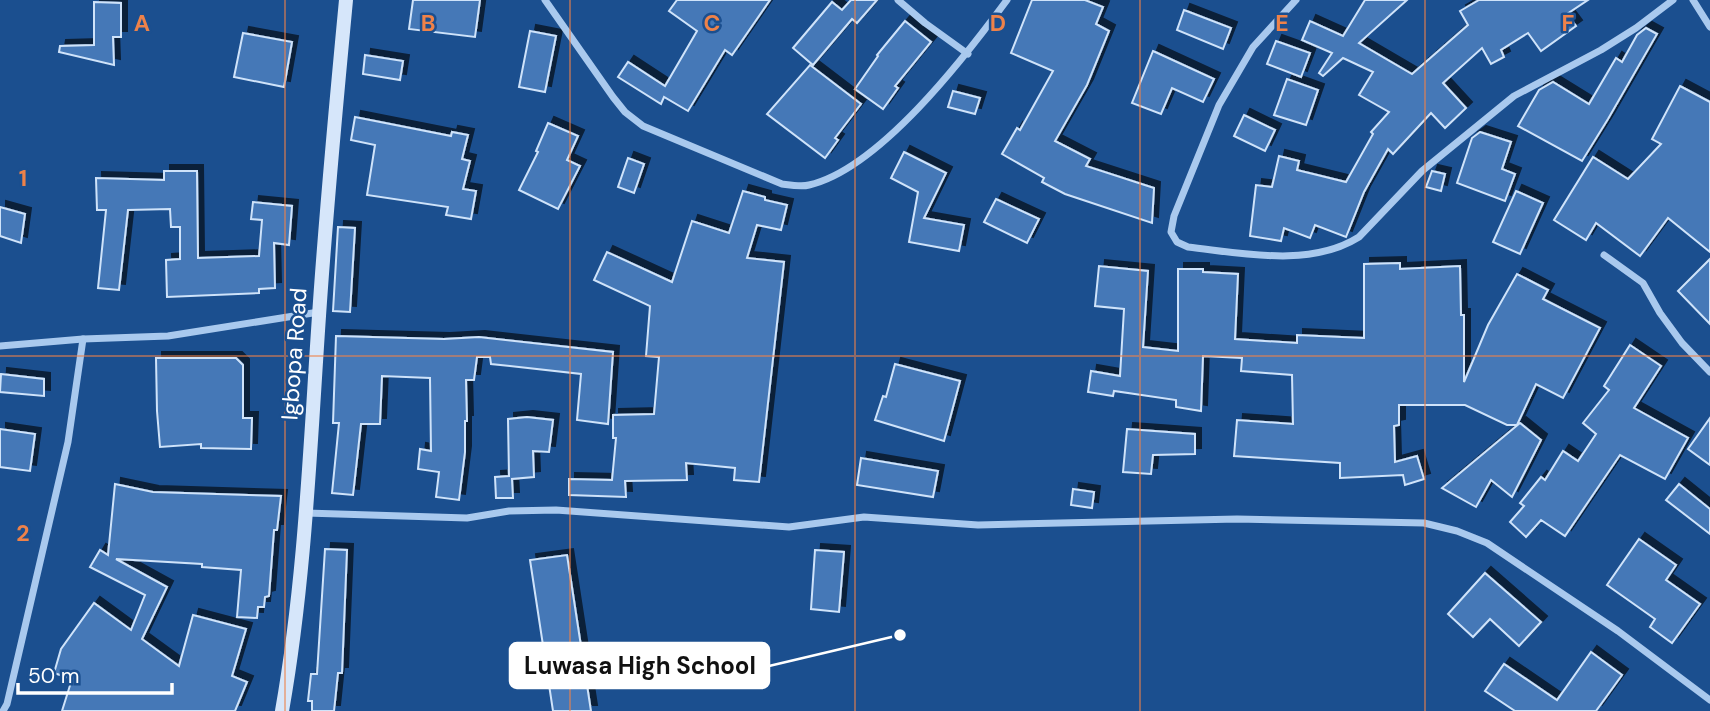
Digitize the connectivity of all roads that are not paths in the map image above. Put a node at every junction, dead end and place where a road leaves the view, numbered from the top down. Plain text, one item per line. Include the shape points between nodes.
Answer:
1 (346, 0) edge
2 (545, 0) edge
3 (898, 0) edge
4 (1007, 0) edge
5 (1296, 0) edge
6 (1673, 0) edge
7 (1693, 0) edge
8 (1710, 27) edge
9 (968, 54) junction
10 (1604, 255) dead end
11 (320, 312) junction
12 (83, 339) junction
13 (0, 346) edge
14 (1710, 372) edge
15 (306, 513) junction
16 (1710, 700) edge
17 (3, 711) edge
18 (282, 711) edge

1 - 11 street, Igbopa Road
2 - 9 street via 625,112 643,126 782,184 806,186 831,178 864,158
3 - 9 street
4 - 9 street
5 - 6 street via 1253,47 1219,105 1174,216 1171,232 1177,242 1267,256 1316,253 1346,245 1422,171 1514,96 1601,50
7 - 8 street
10 - 14 street via 1643,283 1682,343
11 - 12 street via 168,336
11 - 15 street, Igbopa Road
12 - 13 street
12 - 17 street via 68,442
15 - 16 street via 467,518 556,510 789,527 864,517 978,525 1237,520 1424,523 1487,543
15 - 18 street, Igbopa Road

